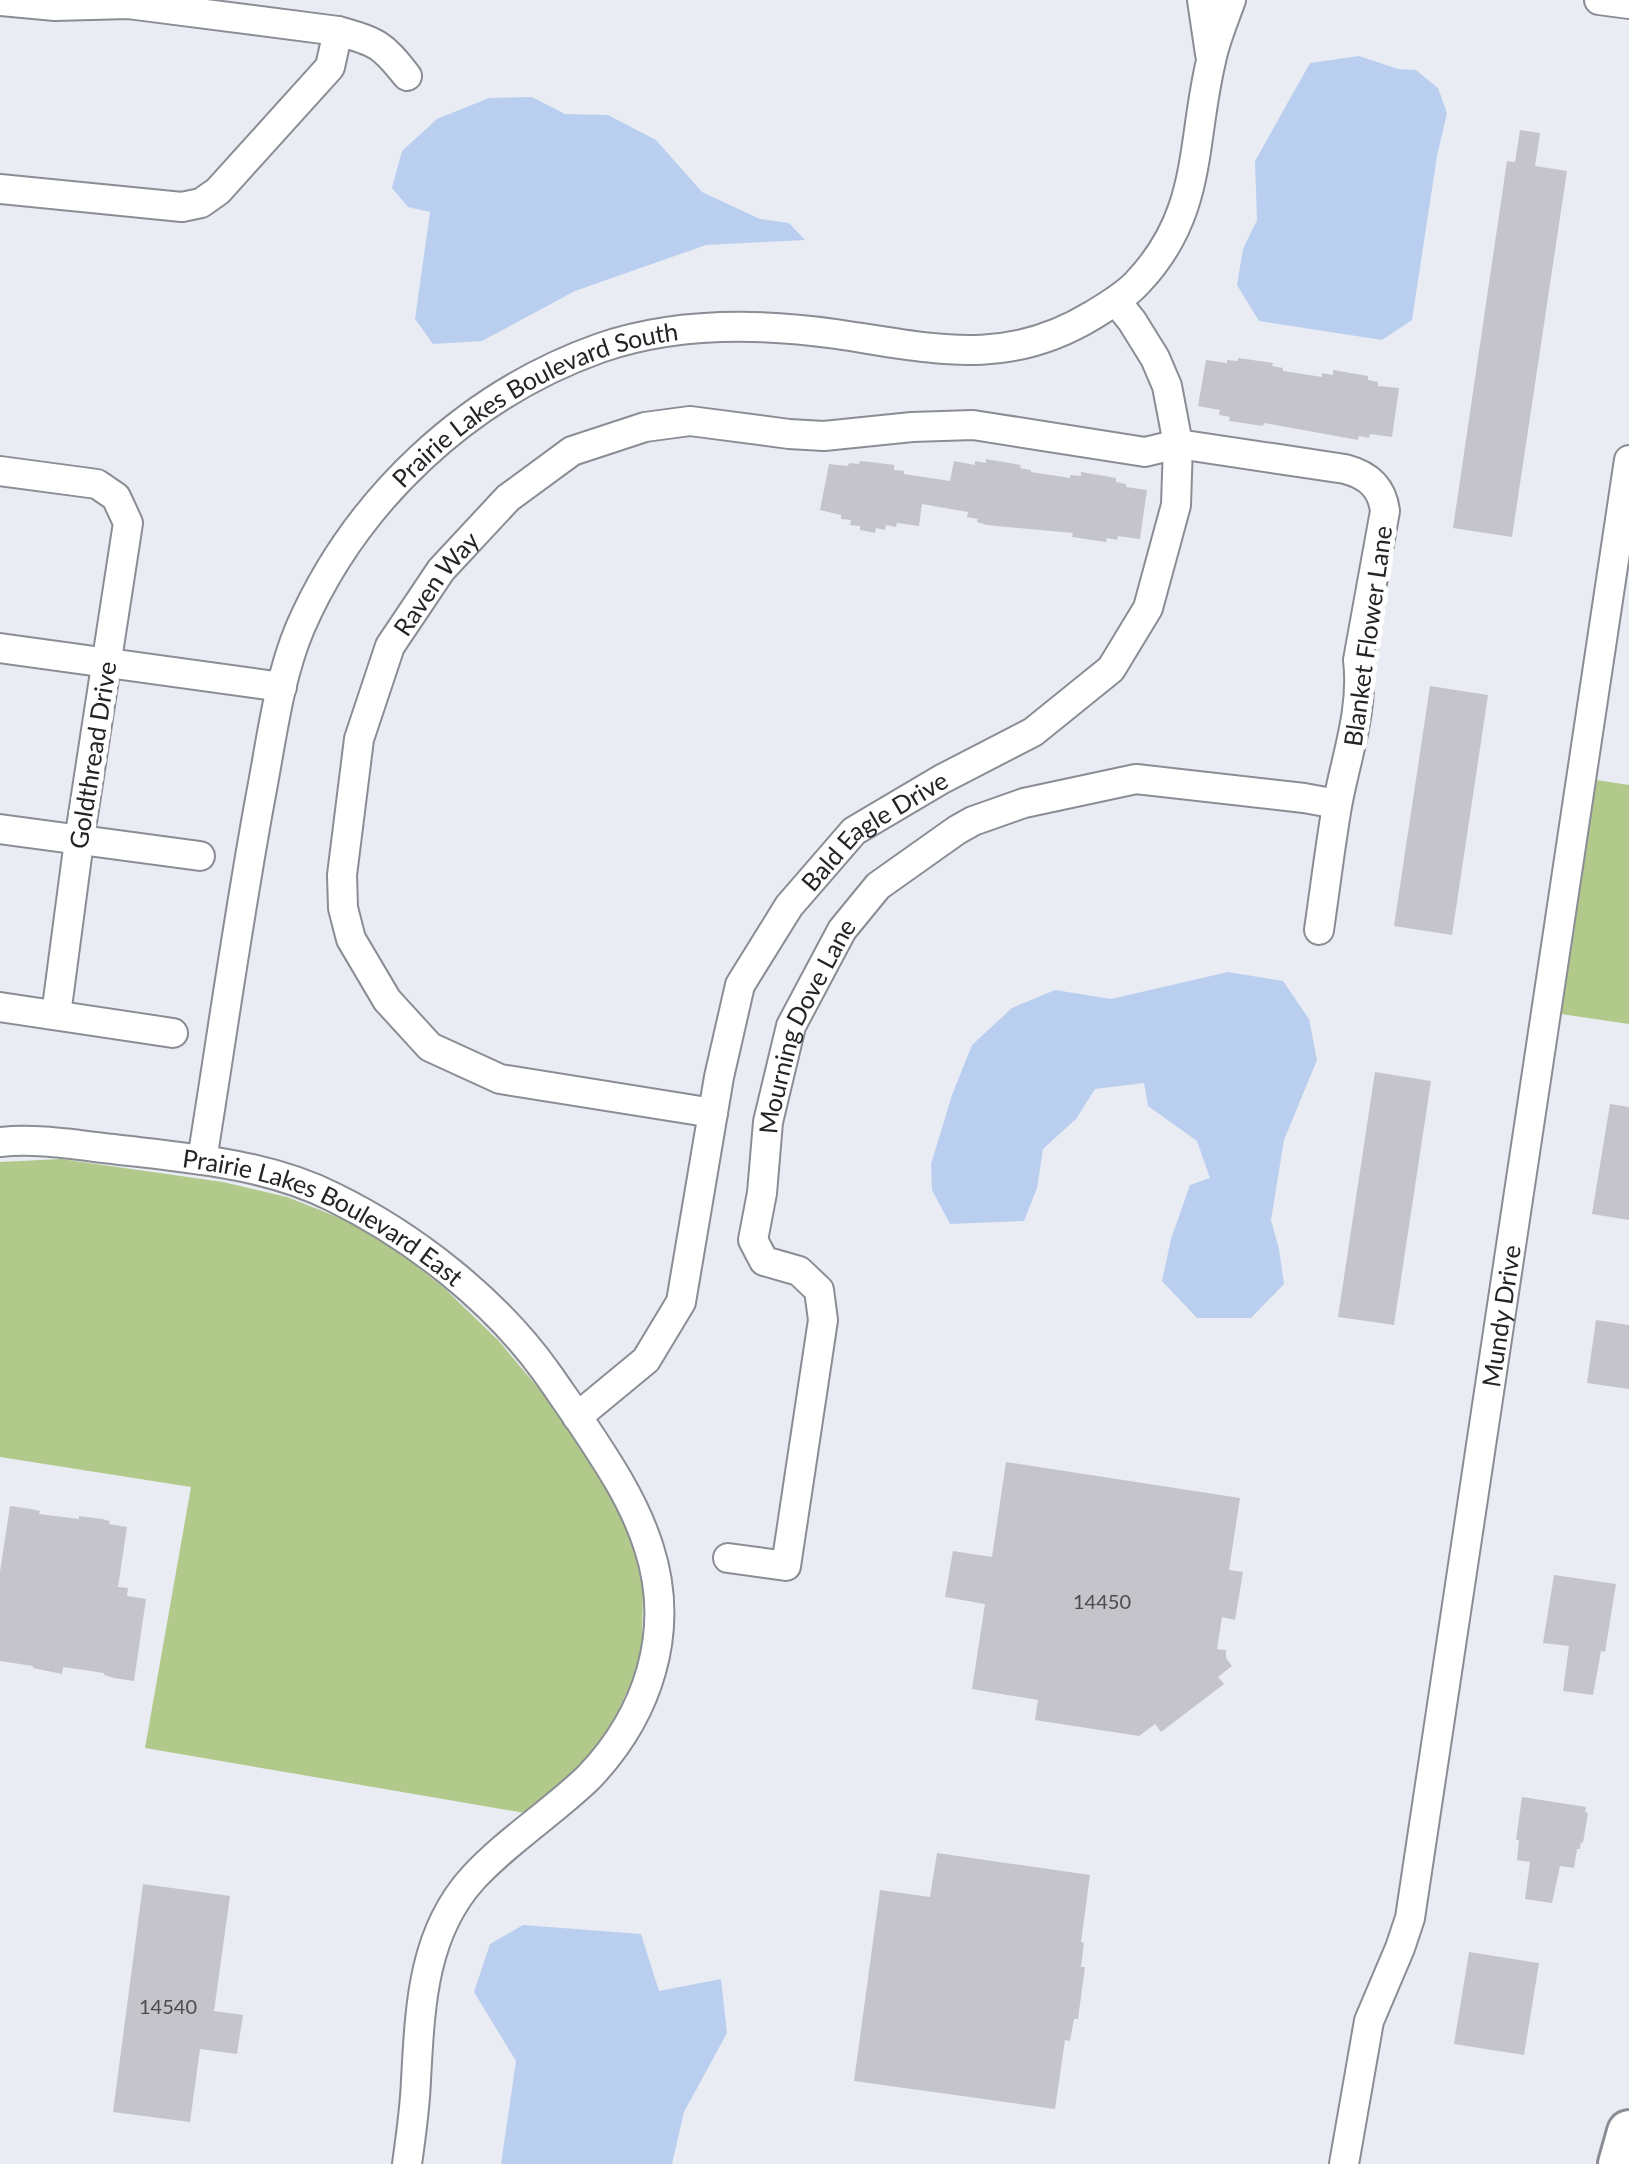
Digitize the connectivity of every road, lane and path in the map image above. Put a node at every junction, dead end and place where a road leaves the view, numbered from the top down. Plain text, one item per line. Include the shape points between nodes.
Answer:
1 (1202, 0) edge
2 (1230, 0) edge
3 (1599, 0) edge
4 (0, 2) edge
5 (1629, 4) edge
6 (338, 31) junction
7 (1211, 60) junction
8 (407, 76) dead end
9 (0, 189) edge
10 (1116, 302) junction
11 (1178, 444) junction
12 (1629, 460) edge
13 (0, 470) edge
14 (0, 648) edge
15 (106, 663) junction
16 (282, 688) junction
17 (1338, 804) junction
18 (0, 829) edge
19 (78, 841) junction
20 (200, 856) dead end
21 (1319, 930) dead end
22 (0, 1007) edge
23 (56, 1015) junction
24 (172, 1033) dead end
25 (713, 1113) junction
26 (0, 1142) edge
27 (202, 1160) junction
28 (577, 1417) junction
29 (728, 1558) dead end
30 (1629, 2132) edge
31 (407, 2164) edge
32 (1344, 2164) edge
33 (1620, 2164) edge

1 - 7 street, Prairie Lakes Boulevard South
2 - 7 street, Prairie Lakes Boulevard South
3 - 5 street
4 - 6 street via 128,4
6 - 8 street via 387,50
6 - 9 street via 330,67 201,202 182,207
7 - 10 street, Prairie Lakes Boulevard South via 1177,228
10 - 11 street, Bald Eagle Drive via 1155,358
10 - 16 street, Prairie Lakes Boulevard South via 1070,330 1008,348 968,352 760,326 638,338 566,363 452,431 370,511 299,631
11 - 17 street, Blanket Flower Lane via 1358,473 1384,498 1358,660 1355,731
11 - 25 street, Bald Eagle Drive via 1176,505 1148,608 1111,669 1032,732 854,831 790,906 740,985
11 - 25 street, Raven Way via 1145,452 973,425 824,436 690,421 646,427 572,451 508,498 441,570 390,646 360,739 342,875 350,939 387,1000 430,1048 500,1079
12 - 32 street, Mundy Drive via 1410,1918 1370,2021
13 - 15 street, Goldthread Drive via 96,484 116,498 128,523
14 - 15 street
15 - 16 street
15 - 19 street, Goldthread Drive
16 - 27 street, Prairie Lakes Boulevard South
17 - 21 street, Blanket Flower Lane
17 - 29 street, Mourning Dove Lane via 1136,779 1024,802 957,830 878,886 842,930 791,1026 768,1122 753,1240 764,1261 799,1272 819,1290 823,1320 786,1566
18 - 19 street
19 - 20 street
19 - 23 street, Goldthread Drive
22 - 23 street
23 - 24 street
25 - 28 street, Bald Eagle Drive via 681,1302 646,1360
26 - 27 street, Prairie Lakes Boulevard East
27 - 28 street, Prairie Lakes Boulevard East via 295,1181 401,1234 512,1332
28 - 31 street, Prairie Lakes Boulevard East via 628,1498 654,1564 653,1666 637,1712 606,1760 484,1866 450,1910 423,1985
30 - 33 highway

